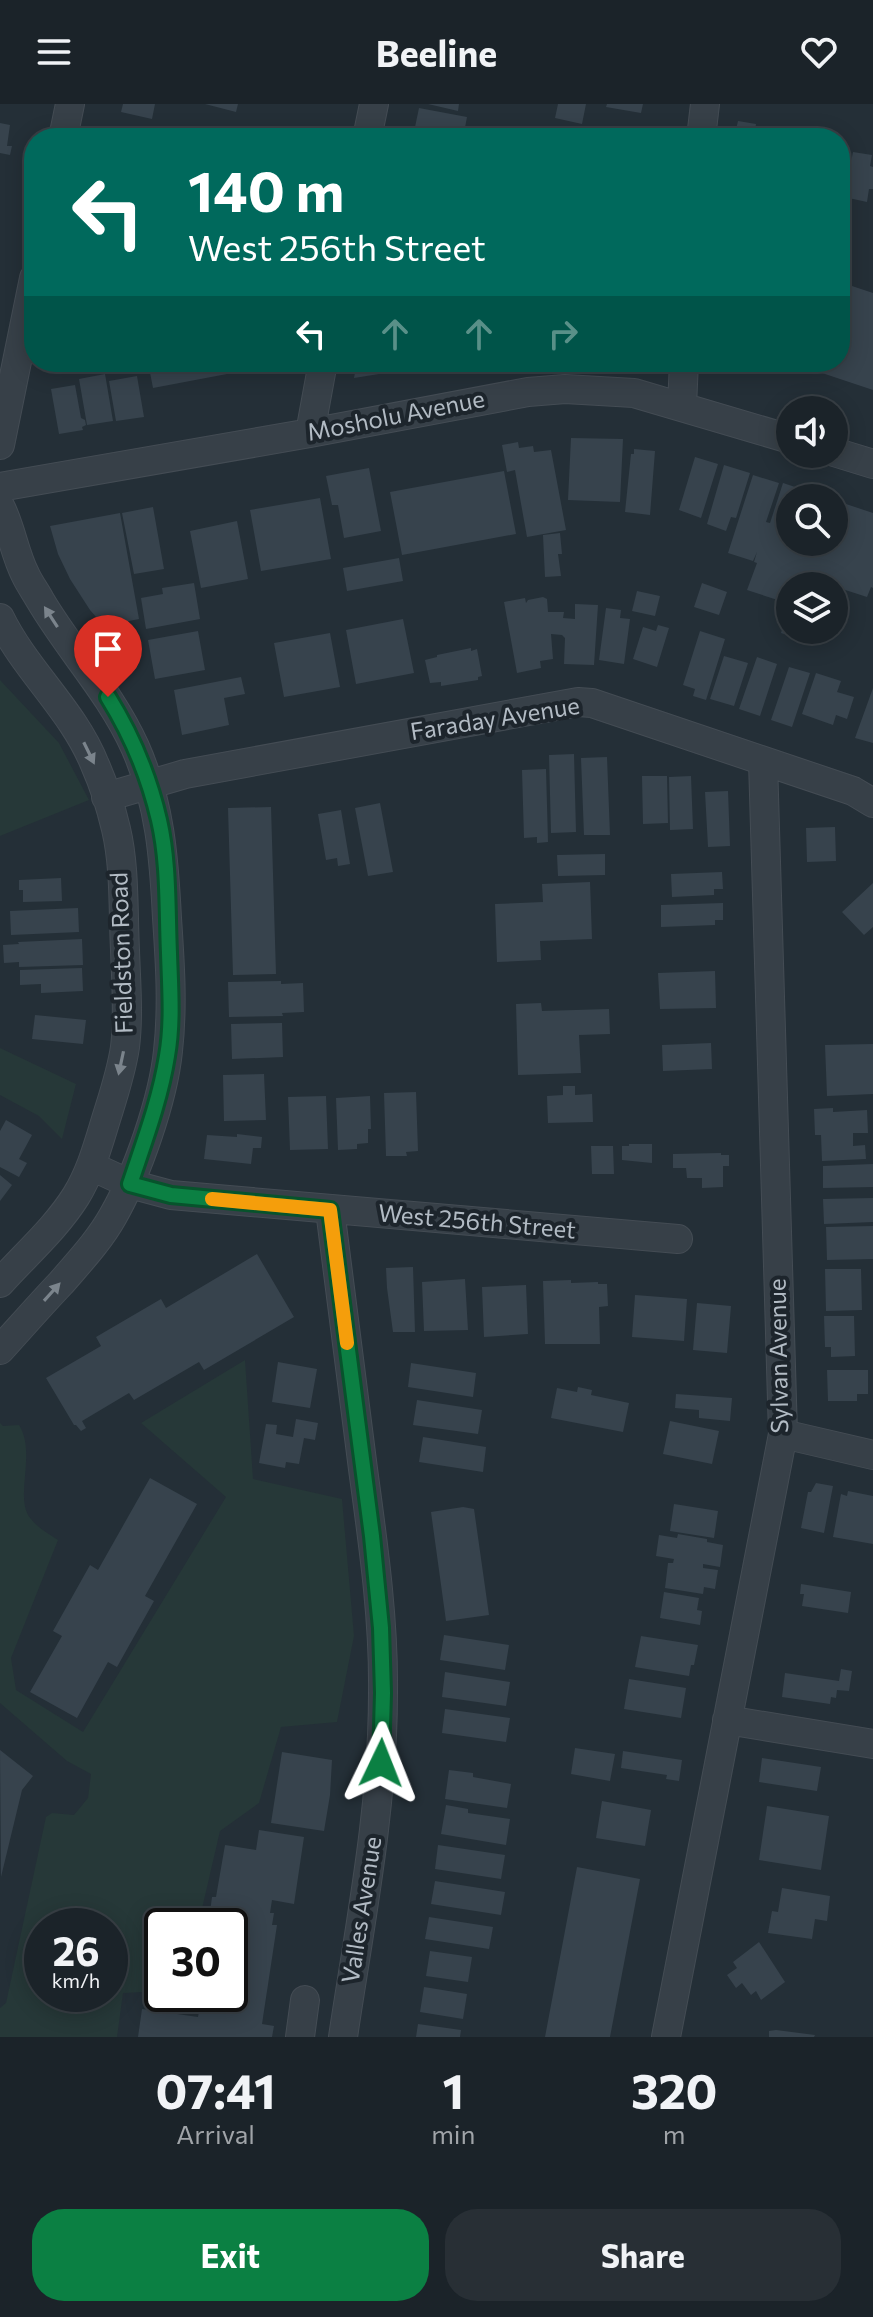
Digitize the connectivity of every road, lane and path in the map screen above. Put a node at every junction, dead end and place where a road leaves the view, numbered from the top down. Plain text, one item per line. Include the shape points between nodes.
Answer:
1 (70, 104) edge
2 (374, 104) edge
3 (705, 104) edge
4 (65, 128) edge
5 (369, 128) edge
6 (702, 128) edge
7 (24, 327) edge
8 (321, 372) edge
9 (684, 372) edge
10 (682, 406) junction
11 (310, 433) junction
12 (776, 435) edge
13 (0, 445) edge
14 (848, 456) edge
15 (873, 464) edge
16 (0, 487) edge
17 (0, 506) edge
18 (0, 618) edge
19 (763, 761) junction
20 (148, 784) junction
21 (106, 797) junction
22 (873, 803) edge
23 (91, 1166) junction
24 (130, 1184) junction
25 (330, 1210) junction
26 (678, 1239) dead end
27 (0, 1283) edge
28 (0, 1350) edge
29 (783, 1434) junction
30 (873, 1455) edge
31 (727, 1720) junction
32 (873, 1744) edge
33 (305, 2000) dead end
34 (300, 2037) edge
35 (343, 2037) edge
36 (666, 2037) edge

1 - 4 street
2 - 5 street
3 - 6 street
7 - 13 street
8 - 11 street
9 - 10 street
10 - 11 street, Mosholu Avenue via 634,393 540,391
10 - 12 street, Mosholu Avenue
11 - 16 street, Mosholu Avenue
14 - 15 street
20 -> 17 street, Fieldston Road via 119,715 25,574
18 -> 21 street, Fieldston Road via 81,736
19 - 20 street, Faraday Avenue via 578,702
19 - 22 street, Faraday Avenue via 853,791
19 - 29 street, Sylvan Avenue
20 - 21 street, Faraday Avenue
20 - 24 street, Fieldston Road via 165,866 171,1010 159,1095
21 -> 23 street, Fieldston Road via 121,870 127,1009 117,1084
23 - 24 street, West 256th Street
23 - 27 street, Fieldston Road via 76,1197
24 - 25 street, West 256th Street via 171,1195
28 -> 24 street, Fieldston Road via 88,1253
25 - 26 street, West 256th Street
25 - 35 street, Valles Avenue via 372,1536 383,1693 375,1824
29 - 30 street
29 - 31 street, Sylvan Avenue
31 - 32 street
31 - 36 street, Sylvan Avenue
33 - 34 street

